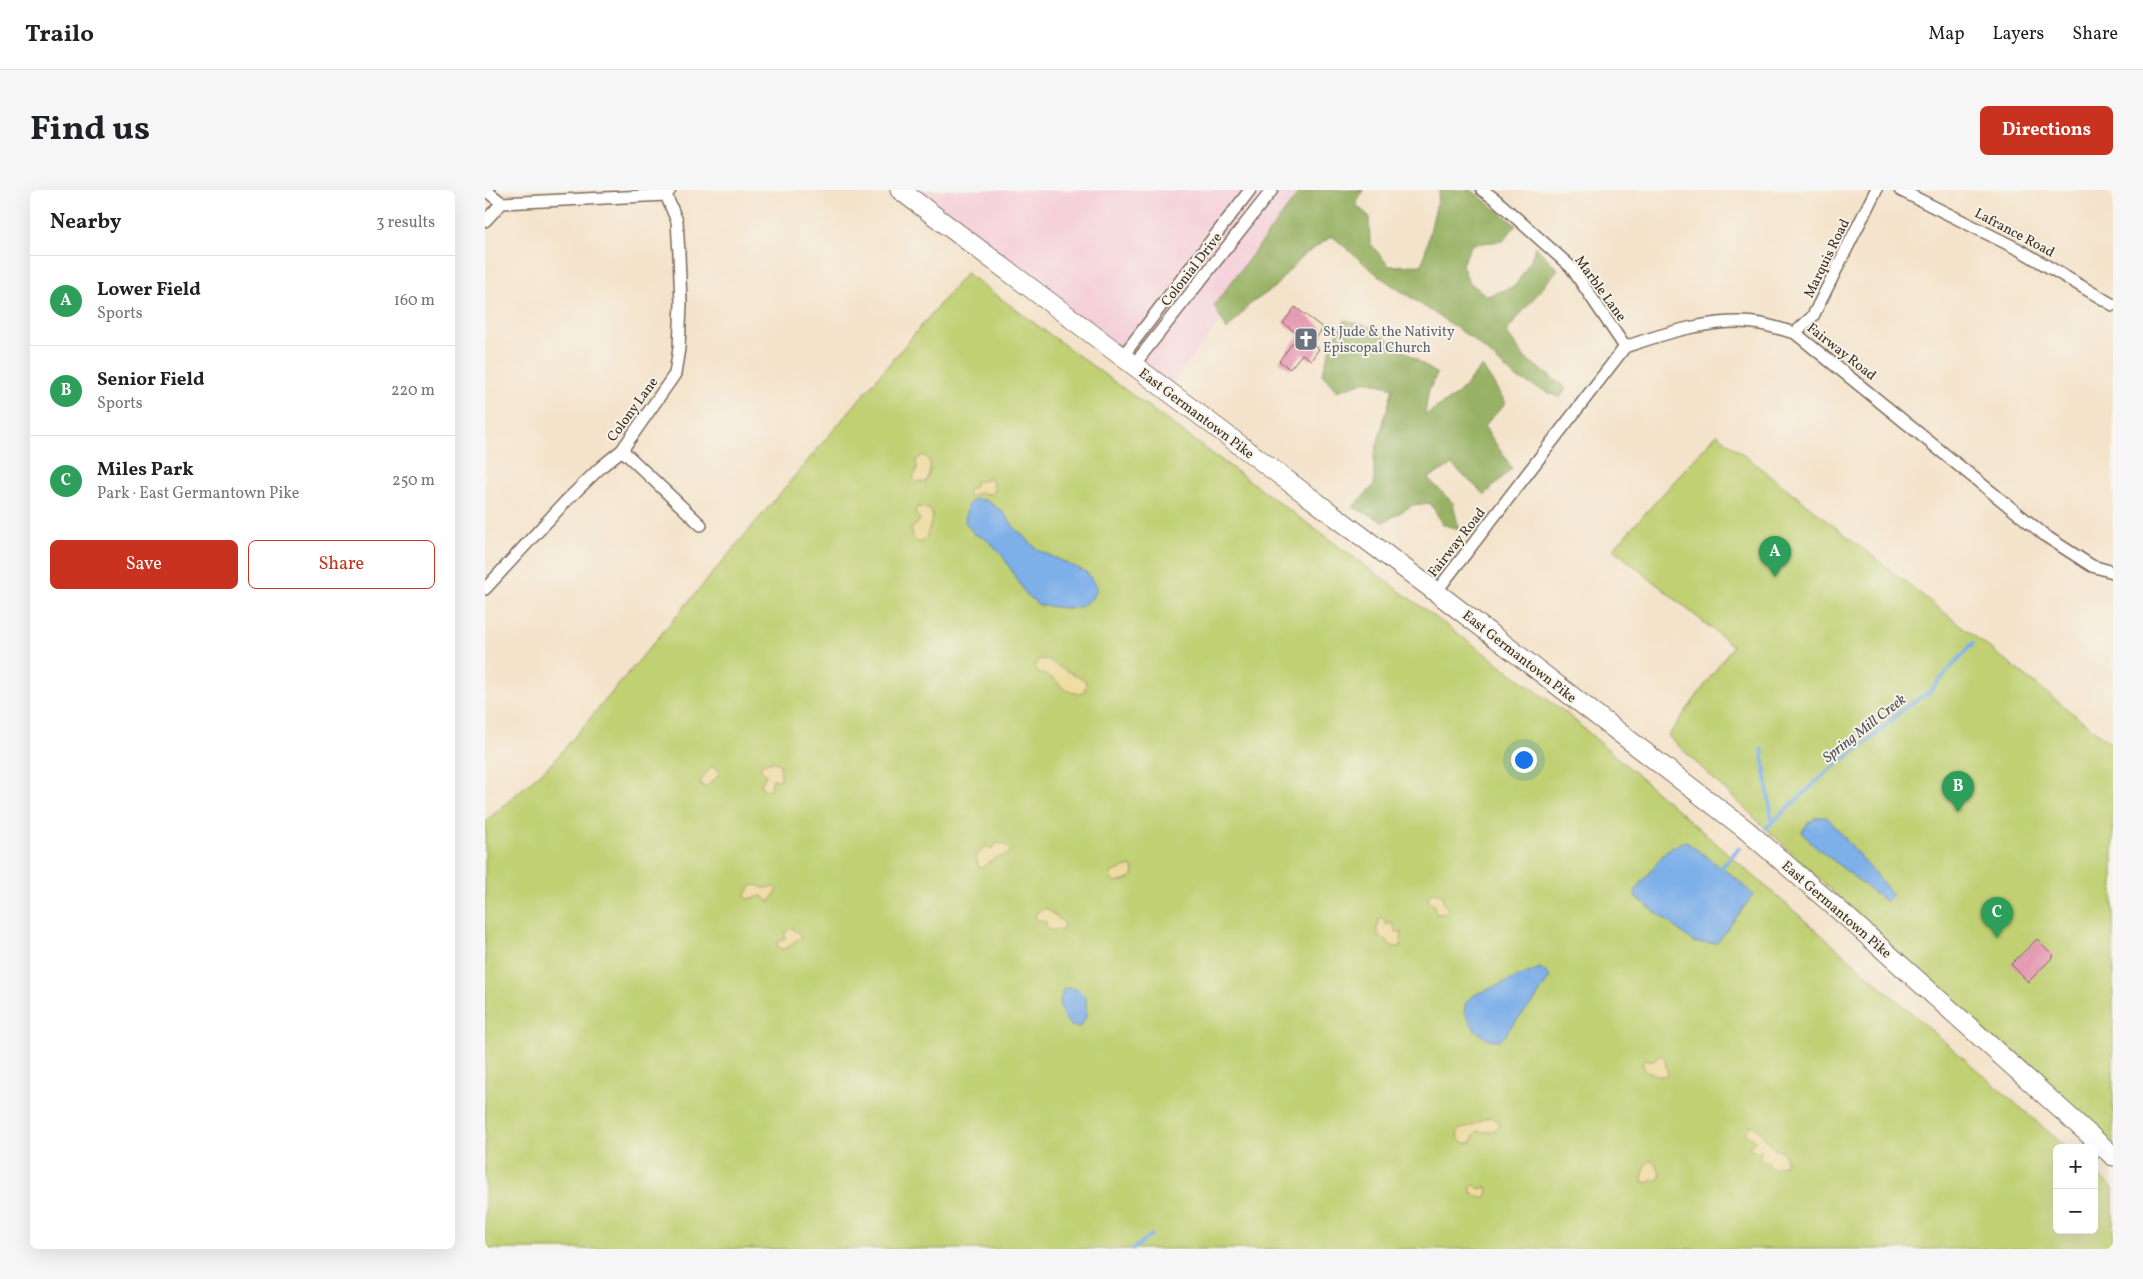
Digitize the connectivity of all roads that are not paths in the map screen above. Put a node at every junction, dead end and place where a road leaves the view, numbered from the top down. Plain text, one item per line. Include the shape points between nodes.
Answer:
1 (485, 190) edge
2 (900, 190) edge
3 (1250, 190) edge
4 (1272, 190) edge
5 (1482, 190) edge
6 (1876, 190) edge
7 (1900, 190) edge
8 (668, 193) edge
9 (1498, 195) edge
10 (502, 202) junction
11 (485, 221) edge
12 (2113, 305) edge
13 (1795, 333) junction
14 (1625, 347) junction
15 (1128, 361) junction
16 (622, 450) junction
17 (701, 525) dead end
18 (2113, 572) edge
19 (485, 589) edge
20 (1436, 592) junction
21 (2113, 1156) edge

1 - 10 street
2 - 15 main road, East Germantown Pike
3 - 15 street, Colonial Drive
4 - 15 street, Colonial Drive
5 - 9 street, Marble Lane
6 - 13 street, Marquis Road via 1813,316
7 - 12 street, Lafrance Road via 2020,250
8 - 10 street
8 - 16 street, Colony Lane via 677,221 679,245 681,303 675,374
9 - 14 street, Marble Lane via 1571,267
10 - 11 street
13 - 14 street, Fairway Road via 1760,324 1732,323 1655,336
13 - 18 street, Fairway Road via 2047,537 2092,566
14 - 20 street, Fairway Road
15 - 20 main road, East Germantown Pike
16 - 17 street
16 - 19 street, Colony Lane via 566,501
20 - 21 main road, East Germantown Pike via 1745,829

